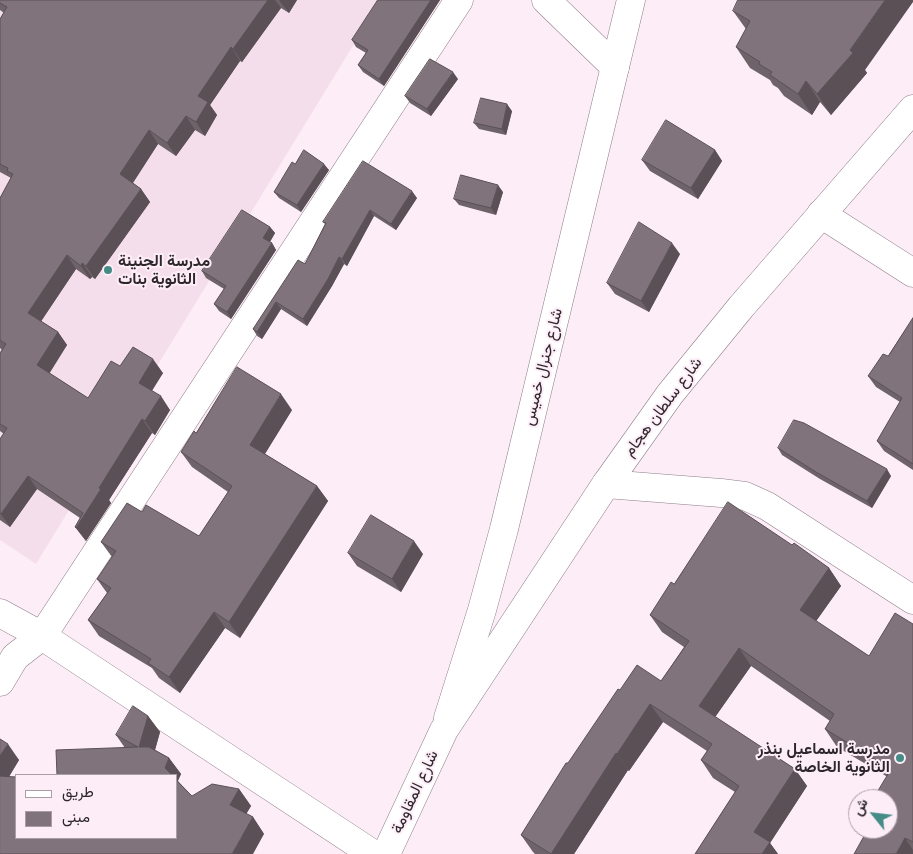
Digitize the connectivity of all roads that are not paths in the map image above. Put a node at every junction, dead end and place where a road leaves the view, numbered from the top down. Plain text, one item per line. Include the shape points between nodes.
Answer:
1 (459, 0) edge
2 (546, 0) edge
3 (630, 0) edge
4 (615, 67) junction
5 (913, 109) edge
6 (821, 214) junction
7 (913, 273) edge
8 (606, 484) junction
9 (913, 600) edge
10 (0, 613) edge
11 (42, 636) junction
12 (0, 682) edge
13 (444, 730) junction
14 (373, 854) edge
15 (386, 854) edge

1 - 11 main road
2 - 4 main road
3 - 4 main road, شارع جنرال خميس
4 - 13 main road, شارع جنرال خميس via 504,528
5 - 6 main road, شارع سلطان هجام
6 - 7 main road
6 - 8 main road, شارع سلطان هجام via 670,394
8 - 9 main road via 745,496 767,506
8 - 13 main road, شارع سلطان هجام
10 - 11 main road
11 - 12 main road via 15,657
11 - 14 main road
13 - 15 main road, شارع المقاومة

